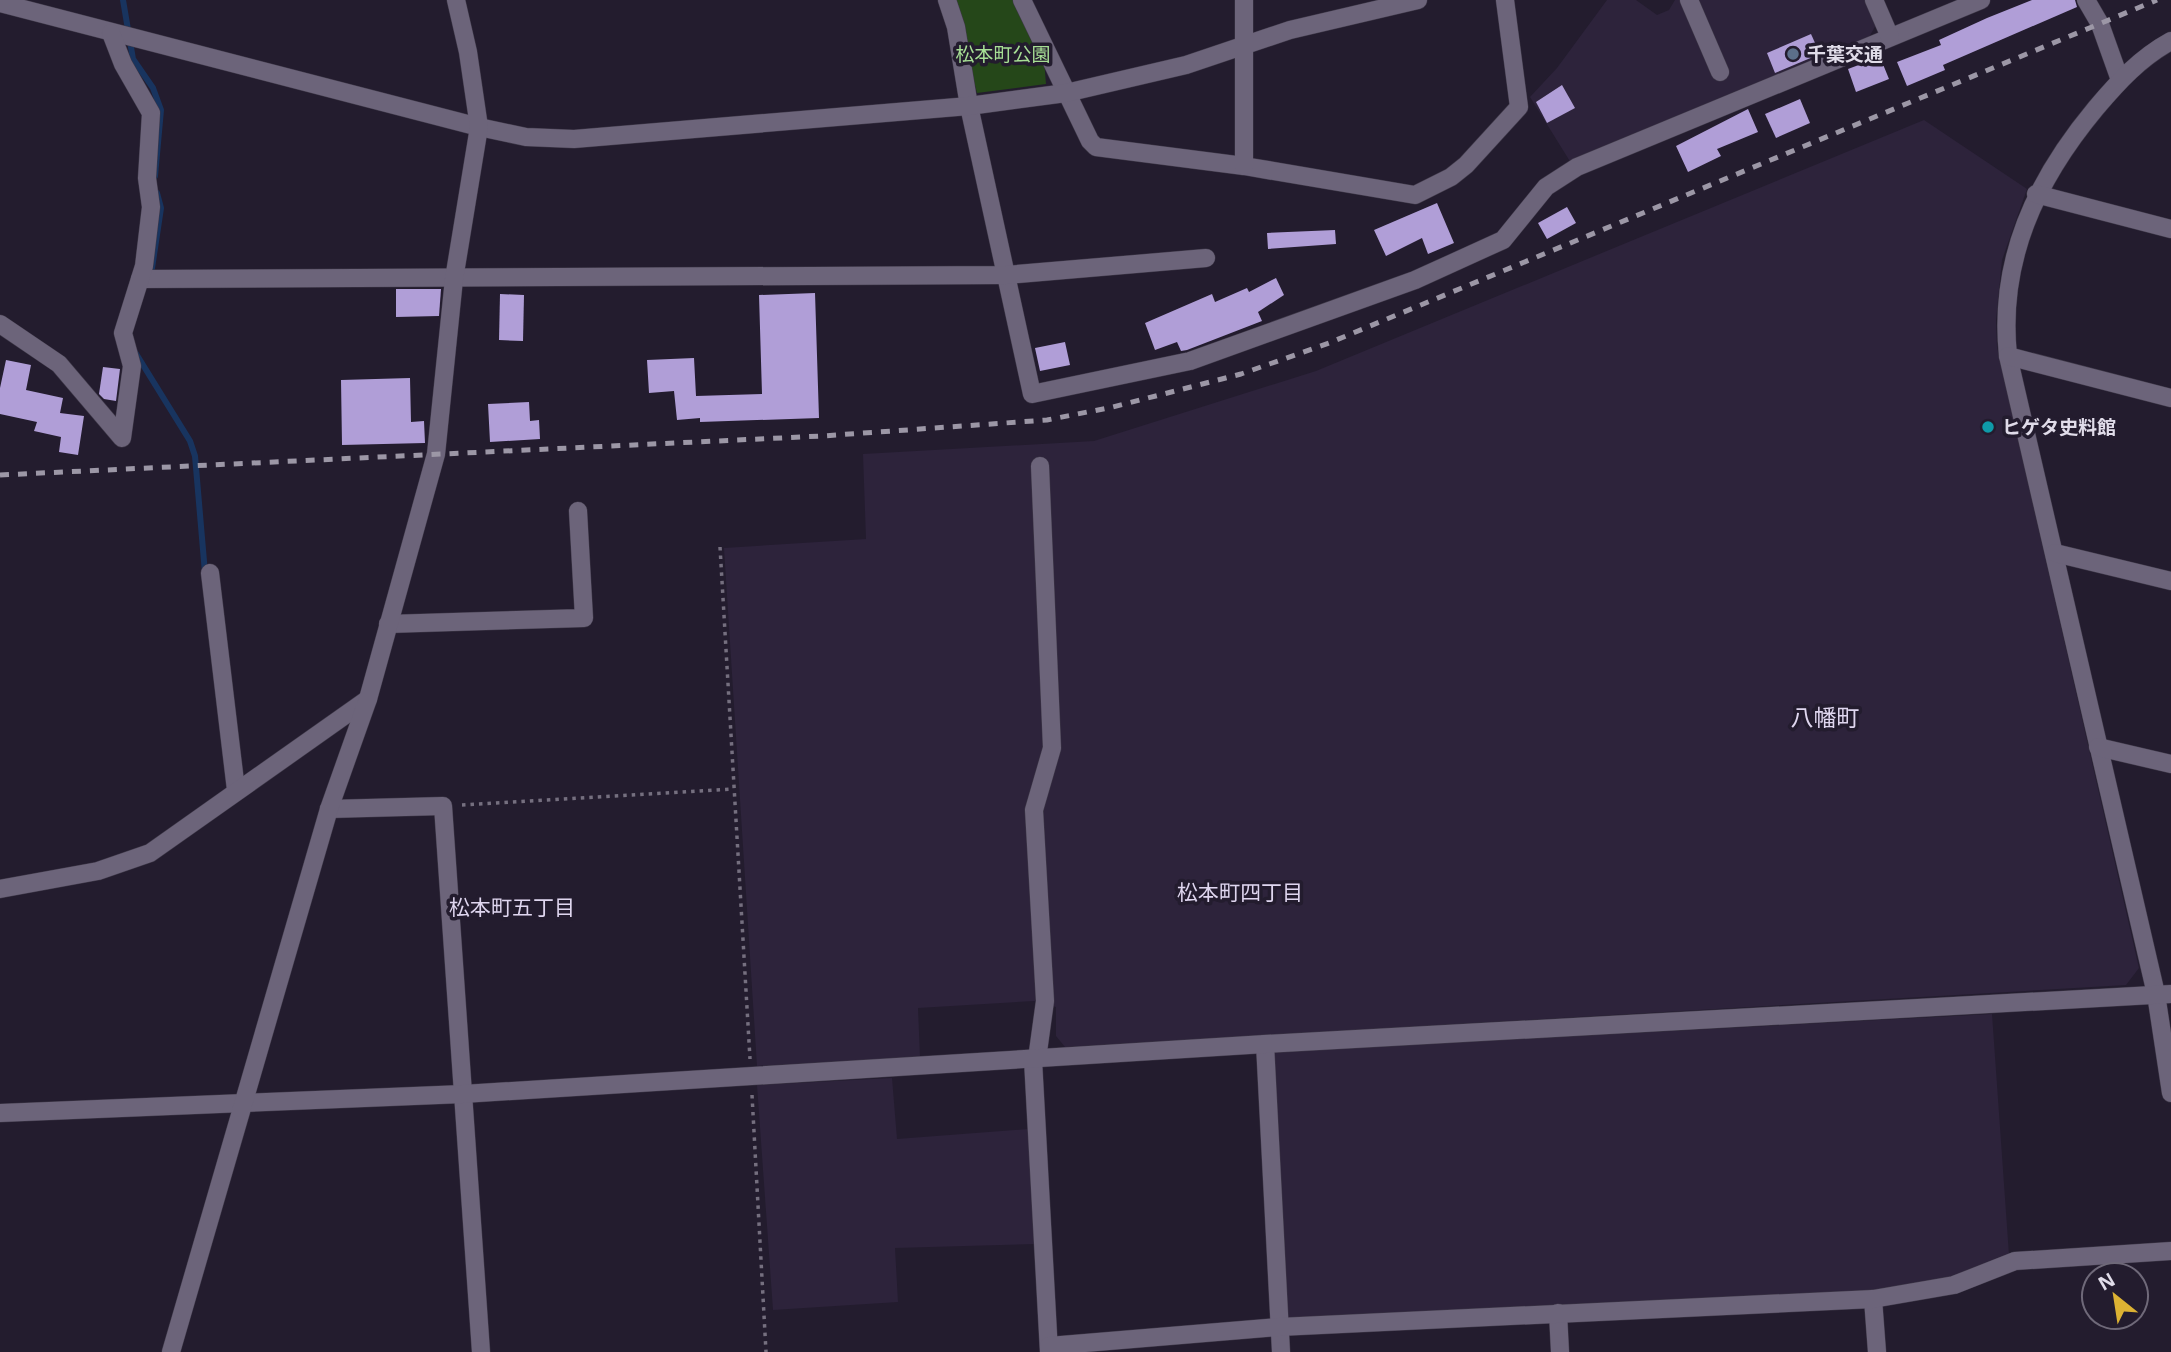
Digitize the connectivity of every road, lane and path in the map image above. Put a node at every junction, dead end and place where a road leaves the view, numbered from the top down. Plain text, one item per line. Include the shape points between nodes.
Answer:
1 (456, 0) edge
2 (947, 0) edge
3 (1022, 0) edge
4 (1244, 0) edge
5 (1418, 0) edge
6 (1505, 0) edge
7 (1689, 0) edge
8 (1874, 0) edge
9 (1981, 0) edge
10 (2086, 0) edge
11 (0, 3) edge
12 (116, 34) junction
13 (1890, 37) junction
14 (2169, 44) edge
15 (1243, 45) junction
16 (1720, 72) dead end
17 (2120, 80) junction
18 (1066, 93) junction
19 (969, 106) junction
20 (479, 127) junction
21 (1244, 166) junction
22 (2036, 194) junction
23 (2171, 229) edge
24 (1206, 258) dead end
25 (1006, 275) junction
26 (140, 279) junction
27 (454, 279) junction
28 (0, 324) edge
29 (2008, 356) junction
30 (2171, 398) edge
31 (1041, 466) dead end
32 (578, 511) dead end
33 (720, 547) dead end
34 (2055, 553) junction
35 (210, 573) dead end
36 (2171, 581) edge
37 (388, 624) junction
38 (368, 699) junction
39 (2098, 747) junction
40 (2171, 764) edge
41 (732, 789) junction
42 (236, 790) junction
43 (443, 806) junction
44 (329, 809) junction
45 (0, 889) edge
46 (2164, 994) edge
47 (1265, 1044) junction
48 (1035, 1059) junction
49 (751, 1077) junction
50 (2171, 1093) edge
51 (463, 1094) junction
52 (245, 1104) junction
53 (0, 1113) edge
54 (2171, 1251) edge
55 (1874, 1299) junction
56 (1558, 1313) junction
57 (1279, 1327) junction
58 (1049, 1349) edge
59 (171, 1352) edge
60 (481, 1352) edge
61 (766, 1352) edge
62 (1281, 1352) edge
63 (1560, 1352) edge
64 (1877, 1352) edge

1 - 20 street
2 - 19 street
3 - 18 street
4 - 15 street
5 - 15 street
6 - 21 street via 1519,107 1451,177 1415,195
7 - 16 street
8 - 13 street
9 - 13 street
10 - 17 street
11 - 12 street
12 - 20 street
12 - 26 street via 123,64 151,113 147,178 151,207
13 - 25 street via 1577,167 1546,187 1503,240 1415,280 1190,361 1032,394
14 - 17 street
15 - 18 street via 1186,65
15 - 21 street
17 - 22 street via 2067,142
18 - 19 street
18 - 21 street via 1096,146
19 - 20 street via 574,139 526,137
19 - 25 street
20 - 27 street
22 - 23 street
22 - 29 street via 2008,283
24 - 25 street
25 - 27 street
26 - 27 street
26 - 28 street via 123,333 132,366 122,438 59,364
27 - 37 street via 436,454
29 - 30 street
29 - 34 street
31 - 48 street via 1052,748 1034,810 1045,1001
32 - 37 street via 584,618
33 - 41 path
34 - 36 street
34 - 39 street
35 - 42 street
37 - 38 street
38 - 42 street
38 - 44 street
39 - 40 street
39 - 46 street
41 - 43 path
41 - 49 path
42 - 45 street via 150,853 98,871
43 - 44 street
43 - 51 street
44 - 52 street
46 - 47 street
46 - 50 street
47 - 48 street
47 - 57 street
48 - 49 street
48 - 58 street
49 - 51 street
49 - 61 path
51 - 52 street
51 - 60 street
52 - 53 street
52 - 59 street
54 - 55 street via 2015,1261 1954,1285
55 - 56 street
55 - 64 street
56 - 57 street
56 - 63 street
57 - 58 street
57 - 62 street

